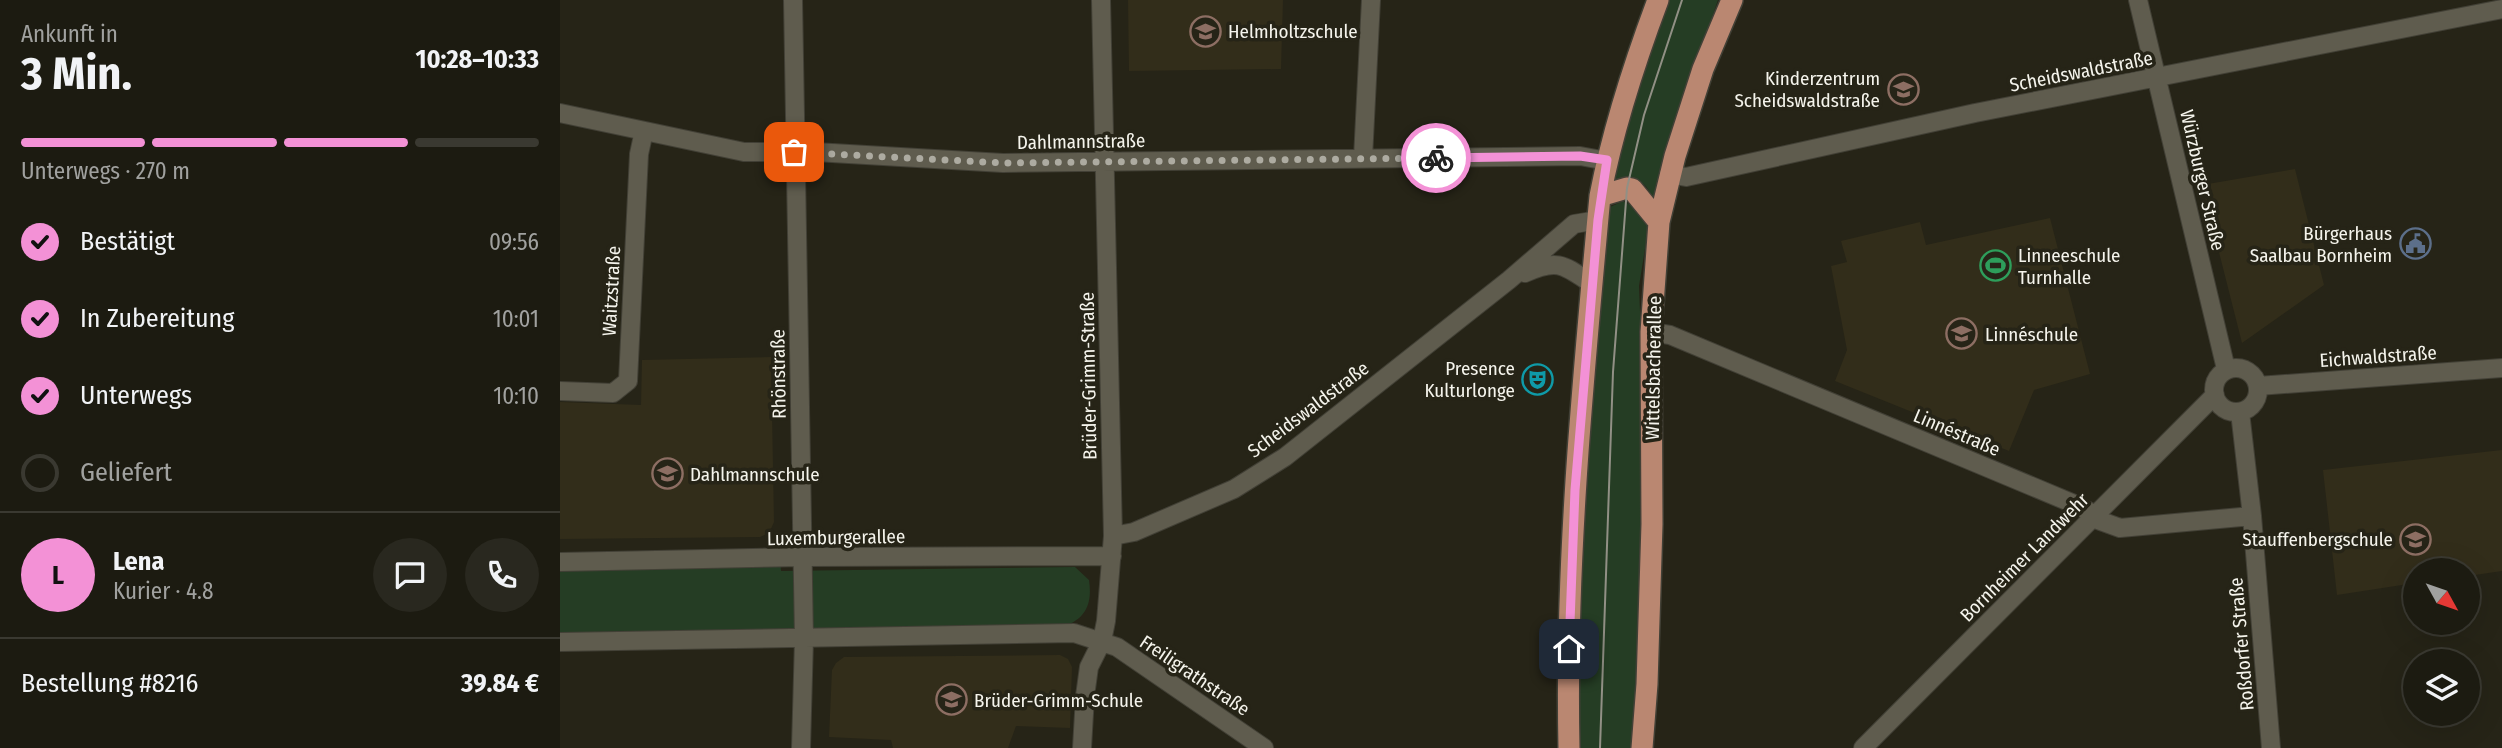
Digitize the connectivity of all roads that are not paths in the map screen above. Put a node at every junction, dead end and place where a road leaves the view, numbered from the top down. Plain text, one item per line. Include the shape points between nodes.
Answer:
1 (793, 0) edge
2 (1101, 0) edge
3 (1371, 0) edge
4 (1658, 0) edge
5 (1732, 0) edge
6 (2138, 0) edge
7 (2502, 9) edge
8 (2157, 78) junction
9 (560, 113) edge
10 (644, 131) junction
11 (794, 152) junction
12 (1363, 159) junction
13 (1607, 160) junction
14 (1104, 162) junction
15 (1670, 174) junction
16 (1601, 196) junction
17 (1598, 220) junction
18 (1659, 222) junction
19 (1508, 280) junction
20 (1592, 284) junction
21 (1651, 332) junction
22 (2502, 368) edge
23 (2226, 369) junction
24 (2258, 386) junction
25 (560, 391) edge
26 (2215, 395) junction
27 (2240, 412) junction
28 (2252, 516) junction
29 (2097, 518) junction
30 (1113, 536) junction
31 (1112, 556) junction
32 (802, 557) junction
33 (563, 562) edge
34 (804, 639) junction
35 (1101, 641) junction
36 (560, 642) edge
37 (801, 748) edge
38 (1082, 748) edge
39 (1264, 748) edge
40 (1569, 748) edge
41 (1642, 748) edge
42 (1863, 748) edge
43 (2271, 748) edge

1 - 11 street, Rhönstraße
2 - 14 street, Brüder-Grimm-Straße
3 - 12 street
4 - 13 main road
5 - 15 main road, Wittelsbacherallee via 1703,69
6 - 8 street, Würzburger Straße
7 - 8 street, Scheidswaldstraße
8 - 15 street, Scheidswaldstraße via 1686,177
8 - 23 street, Würzburger Straße
9 - 10 street, Dahlmannstraße
10 - 11 street, Dahlmannstraße via 744,152
10 - 25 street, Waitzstraße via 639,154 628,381 613,393
11 - 14 street, Dahlmannstraße via 1003,163
11 - 32 street, Rhönstraße
12 - 13 street, Dahlmannstraße via 1580,156
12 - 14 street, Dahlmannstraße
13 - 16 main road
14 - 30 street, Brüder-Grimm-Straße
15 - 18 main road, Wittelsbacherallee
16 - 17 main road
16 - 18 main road via 1632,189
17 - 19 street, Scheidswaldstraße via 1574,224
17 - 20 main road
18 - 21 main road, Wittelsbacherallee
19 - 20 street, Scheidswaldstraße via 1544,264 1557,264
19 - 30 street, Scheidswaldstraße via 1285,457 1234,489 1135,532
20 - 40 main road via 1575,490
21 - 29 street, Linnéstraße via 1670,335 2079,506
21 - 41 main road, Wittelsbacherallee via 1652,524
22 - 24 street, Eichwaldstraße
23 - 24 street via 2249,371
23 - 26 street via 2214,384
24 - 27 street via 2255,401
26 - 27 street via 2220,407
26 - 29 street, Bornheimer Landwehr
27 - 28 street, Roßdorfer Straße
28 - 29 street, Linnéstraße via 2120,528
28 - 43 street, Roßdorfer Straße
29 - 42 street, Bornheimer Landwehr
30 - 31 street, Brüder-Grimm-Straße
31 - 32 street, Luxemburgerallee
31 - 35 street, Brüder-Grimm-Straße
32 - 33 street, Luxemburgerallee
32 - 34 street, Rhönstraße
34 - 35 street via 1074,633
34 - 36 street
34 - 37 street, Rhönstraße
35 - 38 street, Brüder-Grimm-Straße via 1089,667
35 - 39 street, Freiligrathstraße via 1155,672

